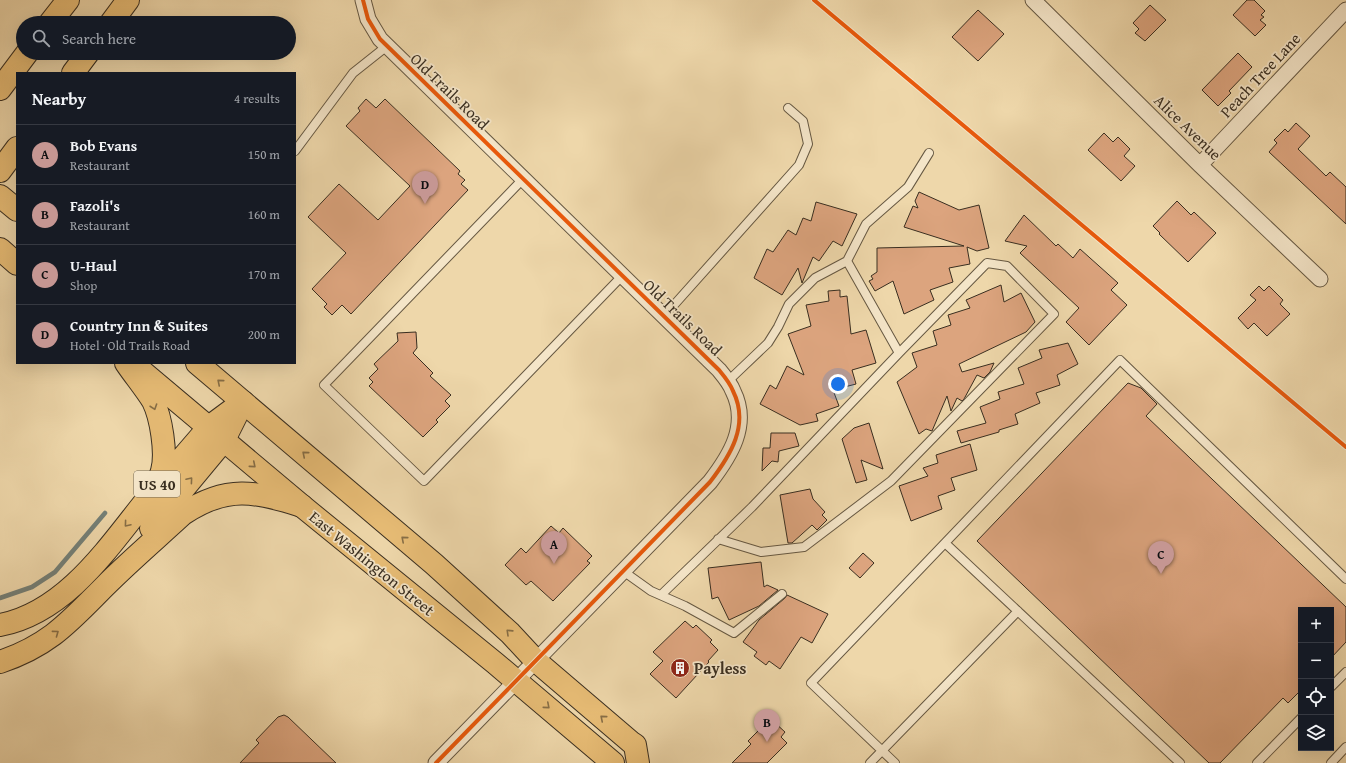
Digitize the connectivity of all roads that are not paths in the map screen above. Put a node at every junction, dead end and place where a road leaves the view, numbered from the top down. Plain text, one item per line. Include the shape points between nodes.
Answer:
1 (68, 0) edge
2 (128, 0) edge
3 (363, 0) edge
4 (1033, 0) edge
5 (1346, 10) edge
6 (55, 16) edge
7 (116, 16) edge
8 (387, 46) junction
9 (22, 60) edge
10 (83, 60) edge
11 (74, 72) edge
12 (0, 89) edge
13 (788, 108) dead end
14 (296, 150) edge
15 (929, 153) dead end
16 (1200, 165) junction
17 (524, 179) junction
18 (0, 196) edge
19 (16, 209) edge
20 (0, 249) edge
21 (847, 261) junction
22 (16, 263) edge
23 (623, 275) junction
24 (1320, 279) dead end
25 (665, 315) junction
26 (900, 353) junction
27 (127, 364) edge
28 (133, 364) edge
29 (198, 364) edge
30 (727, 382) junction
31 (243, 402) junction
32 (216, 433) junction
33 (152, 493) junction
34 (302, 506) junction
35 (718, 539) junction
36 (945, 542) junction
37 (623, 571) junction
38 (1346, 579) edge
39 (105, 587) junction
40 (782, 594) dead end
41 (661, 595) junction
42 (1018, 611) junction
43 (0, 625) edge
44 (0, 662) edge
45 (526, 671) junction
46 (1346, 672) edge
47 (1334, 684) edge
48 (1298, 721) edge
49 (1346, 747) edge
50 (882, 751) junction
51 (436, 763) edge
52 (613, 763) edge
53 (638, 763) edge
54 (870, 763) edge
55 (895, 763) edge
56 (1180, 763) edge
57 (1257, 763) edge
58 (1331, 763) edge

1 - 6 main road
2 - 7 main road
3 - 8 street, Old Trails Road via 368,19
4 - 16 street, Alice Avenue
5 - 16 street, Peach Tree Lane
8 - 14 lane via 353,73
8 - 17 street, Old Trails Road
9 - 12 main road
10 - 11 main road
13 - 25 lane via 803,121 808,144 799,165
15 - 21 lane via 908,187 866,224
16 - 24 street, Alice Avenue
17 - 23 street, Old Trails Road
17 - 23 lane via 324,384 424,481
18 - 19 main road
20 - 22 main road
21 - 26 lane
21 - 30 lane via 815,278 789,304 768,343
23 - 25 street, Old Trails Road
25 - 30 street, Old Trails Road via 719,370
26 - 35 lane
26 - 35 lane via 987,263 1007,266 1054,314 891,481 804,547 761,552
27 -> 33 main road, US 40 via 153,402 160,427 164,448 163,469
28 - 32 main road, East Washington Street
31 -> 29 main road, East Washington Street
30 - 37 street, Old Trails Road via 734,391 739,417 738,435 732,451 710,482
31 - 32 main road
45 -> 31 main road, East Washington Street via 510,633 438,568
32 - 33 main road
32 -> 34 main road, East Washington Street
39 -> 32 main road
33 -> 43 main road, US 40 via 87,571 64,593 37,612
34 - 39 main road via 270,496 245,493 231,494 206,502 183,514
34 - 45 main road, East Washington Street
35 - 41 lane
36 - 38 lane via 1120,360
36 - 42 lane
36 - 50 lane via 811,683
37 - 41 lane
37 - 45 street, Old Trails Road
44 -> 39 main road via 23,654 48,639 67,625
40 - 41 lane via 734,633
42 - 50 lane
42 - 56 lane
45 - 51 street, Old Trails Road
45 -> 52 main road, East Washington Street
53 -> 45 main road, East Washington Street via 632,743
46 - 47 lane
48 - 57 lane
49 - 58 lane
50 - 54 lane
50 - 55 lane

